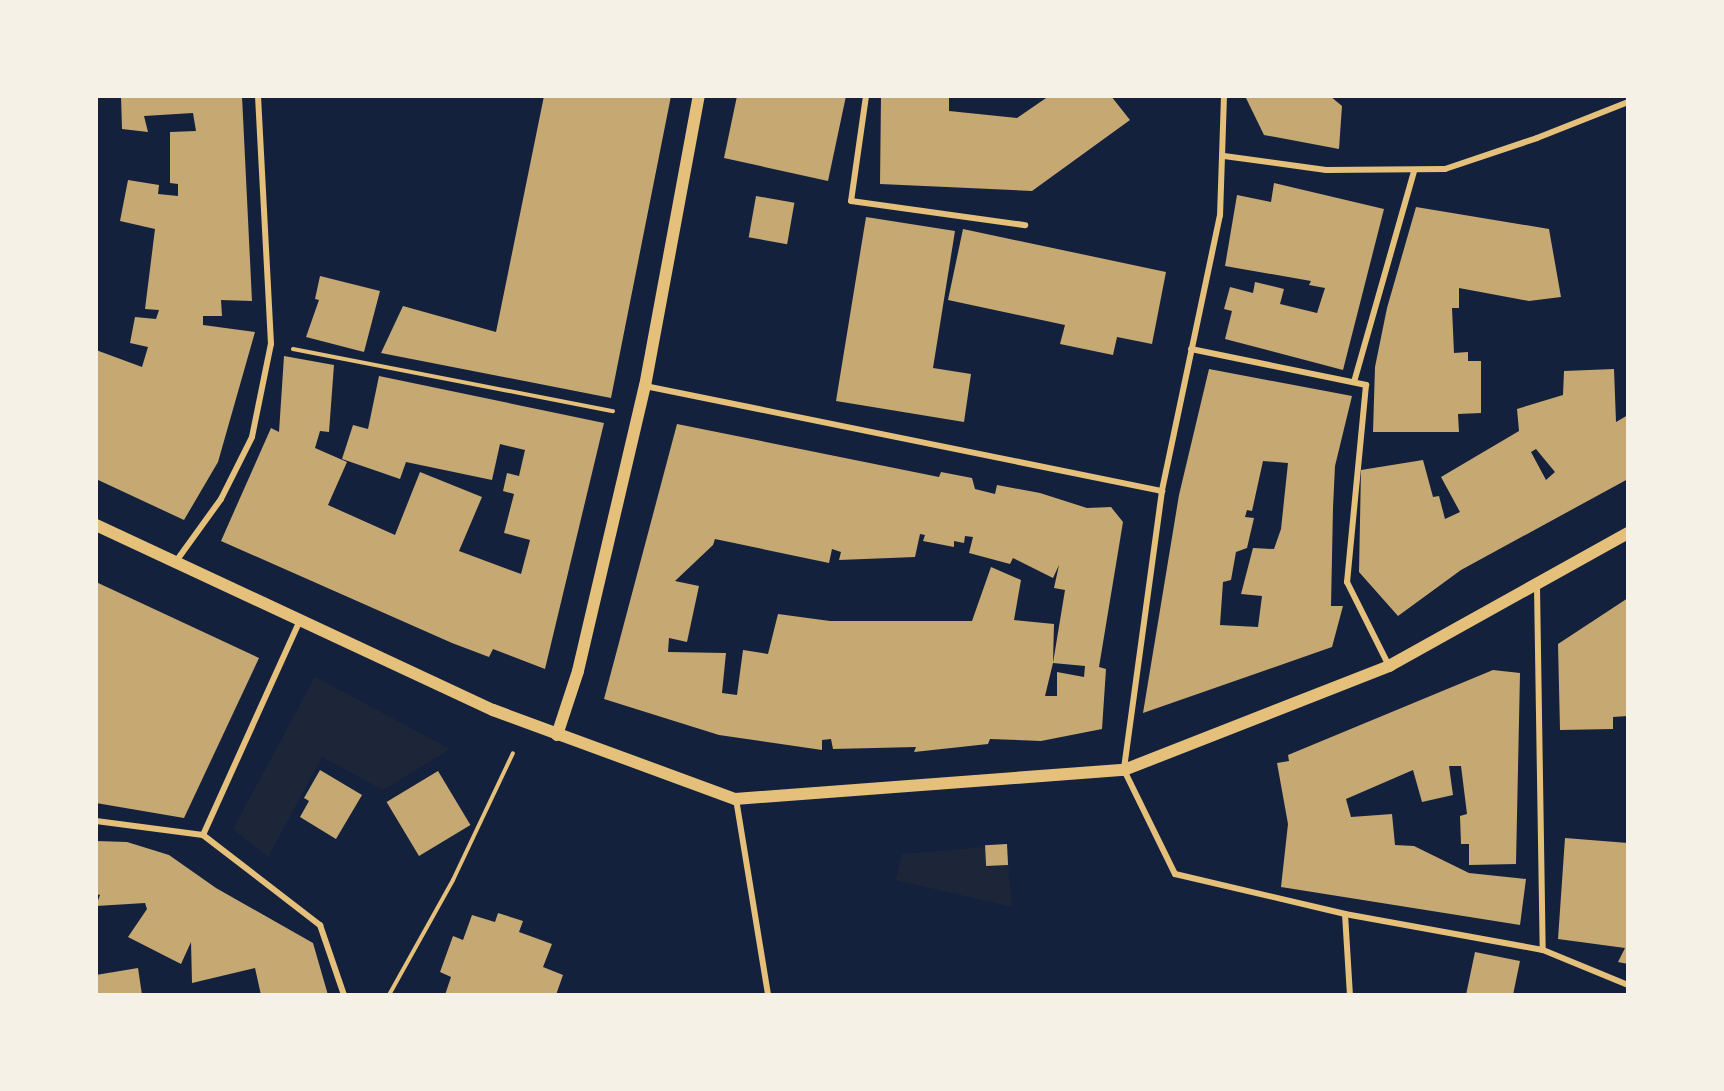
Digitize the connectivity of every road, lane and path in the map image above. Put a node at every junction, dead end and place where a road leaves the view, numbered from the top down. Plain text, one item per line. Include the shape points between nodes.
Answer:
1 (258, 96) edge
2 (699, 96) edge
3 (866, 96) edge
4 (1224, 96) edge
5 (1628, 102) edge
6 (1224, 156) junction
7 (1414, 172) junction
8 (1025, 225) dead end
9 (271, 344) junction
10 (1191, 349) junction
11 (1354, 382) junction
12 (645, 386) junction
13 (637, 415) junction
14 (1162, 491) junction
15 (96, 525) edge
16 (1628, 533) edge
17 (177, 560) junction
18 (1537, 587) junction
19 (301, 618) junction
20 (1389, 666) junction
21 (557, 735) junction
22 (513, 753) dead end
23 (1124, 770) junction
24 (735, 799) junction
25 (96, 821) edge
26 (203, 836) junction
27 (1345, 914) junction
28 (1543, 950) junction
29 (1628, 985) edge
30 (344, 995) edge
31 (389, 995) edge
32 (768, 995) edge
33 (1350, 995) edge

1 - 9 street
2 - 12 main road
3 - 8 street via 850,201
4 - 6 street
5 - 7 street via 1444,169
6 - 7 street via 1326,170
6 - 10 street via 1220,215
7 - 11 street
9 - 13 path
9 - 17 street via 252,437 221,499
10 - 11 street
10 - 14 street
11 - 20 street via 1366,384 1347,582
12 - 13 main road
12 - 14 street
13 - 21 main road via 578,671
14 - 23 street
15 - 17 main road
16 - 18 main road
17 - 19 main road
18 - 20 main road
18 - 28 street
19 - 21 main road via 493,710
19 - 26 street
20 - 23 main road
21 - 24 main road
22 - 31 path via 453,880
23 - 24 main road
23 - 27 street via 1175,874
24 - 32 street
25 - 26 street
26 - 30 street via 320,925
27 - 28 street
27 - 33 street
28 - 29 street

